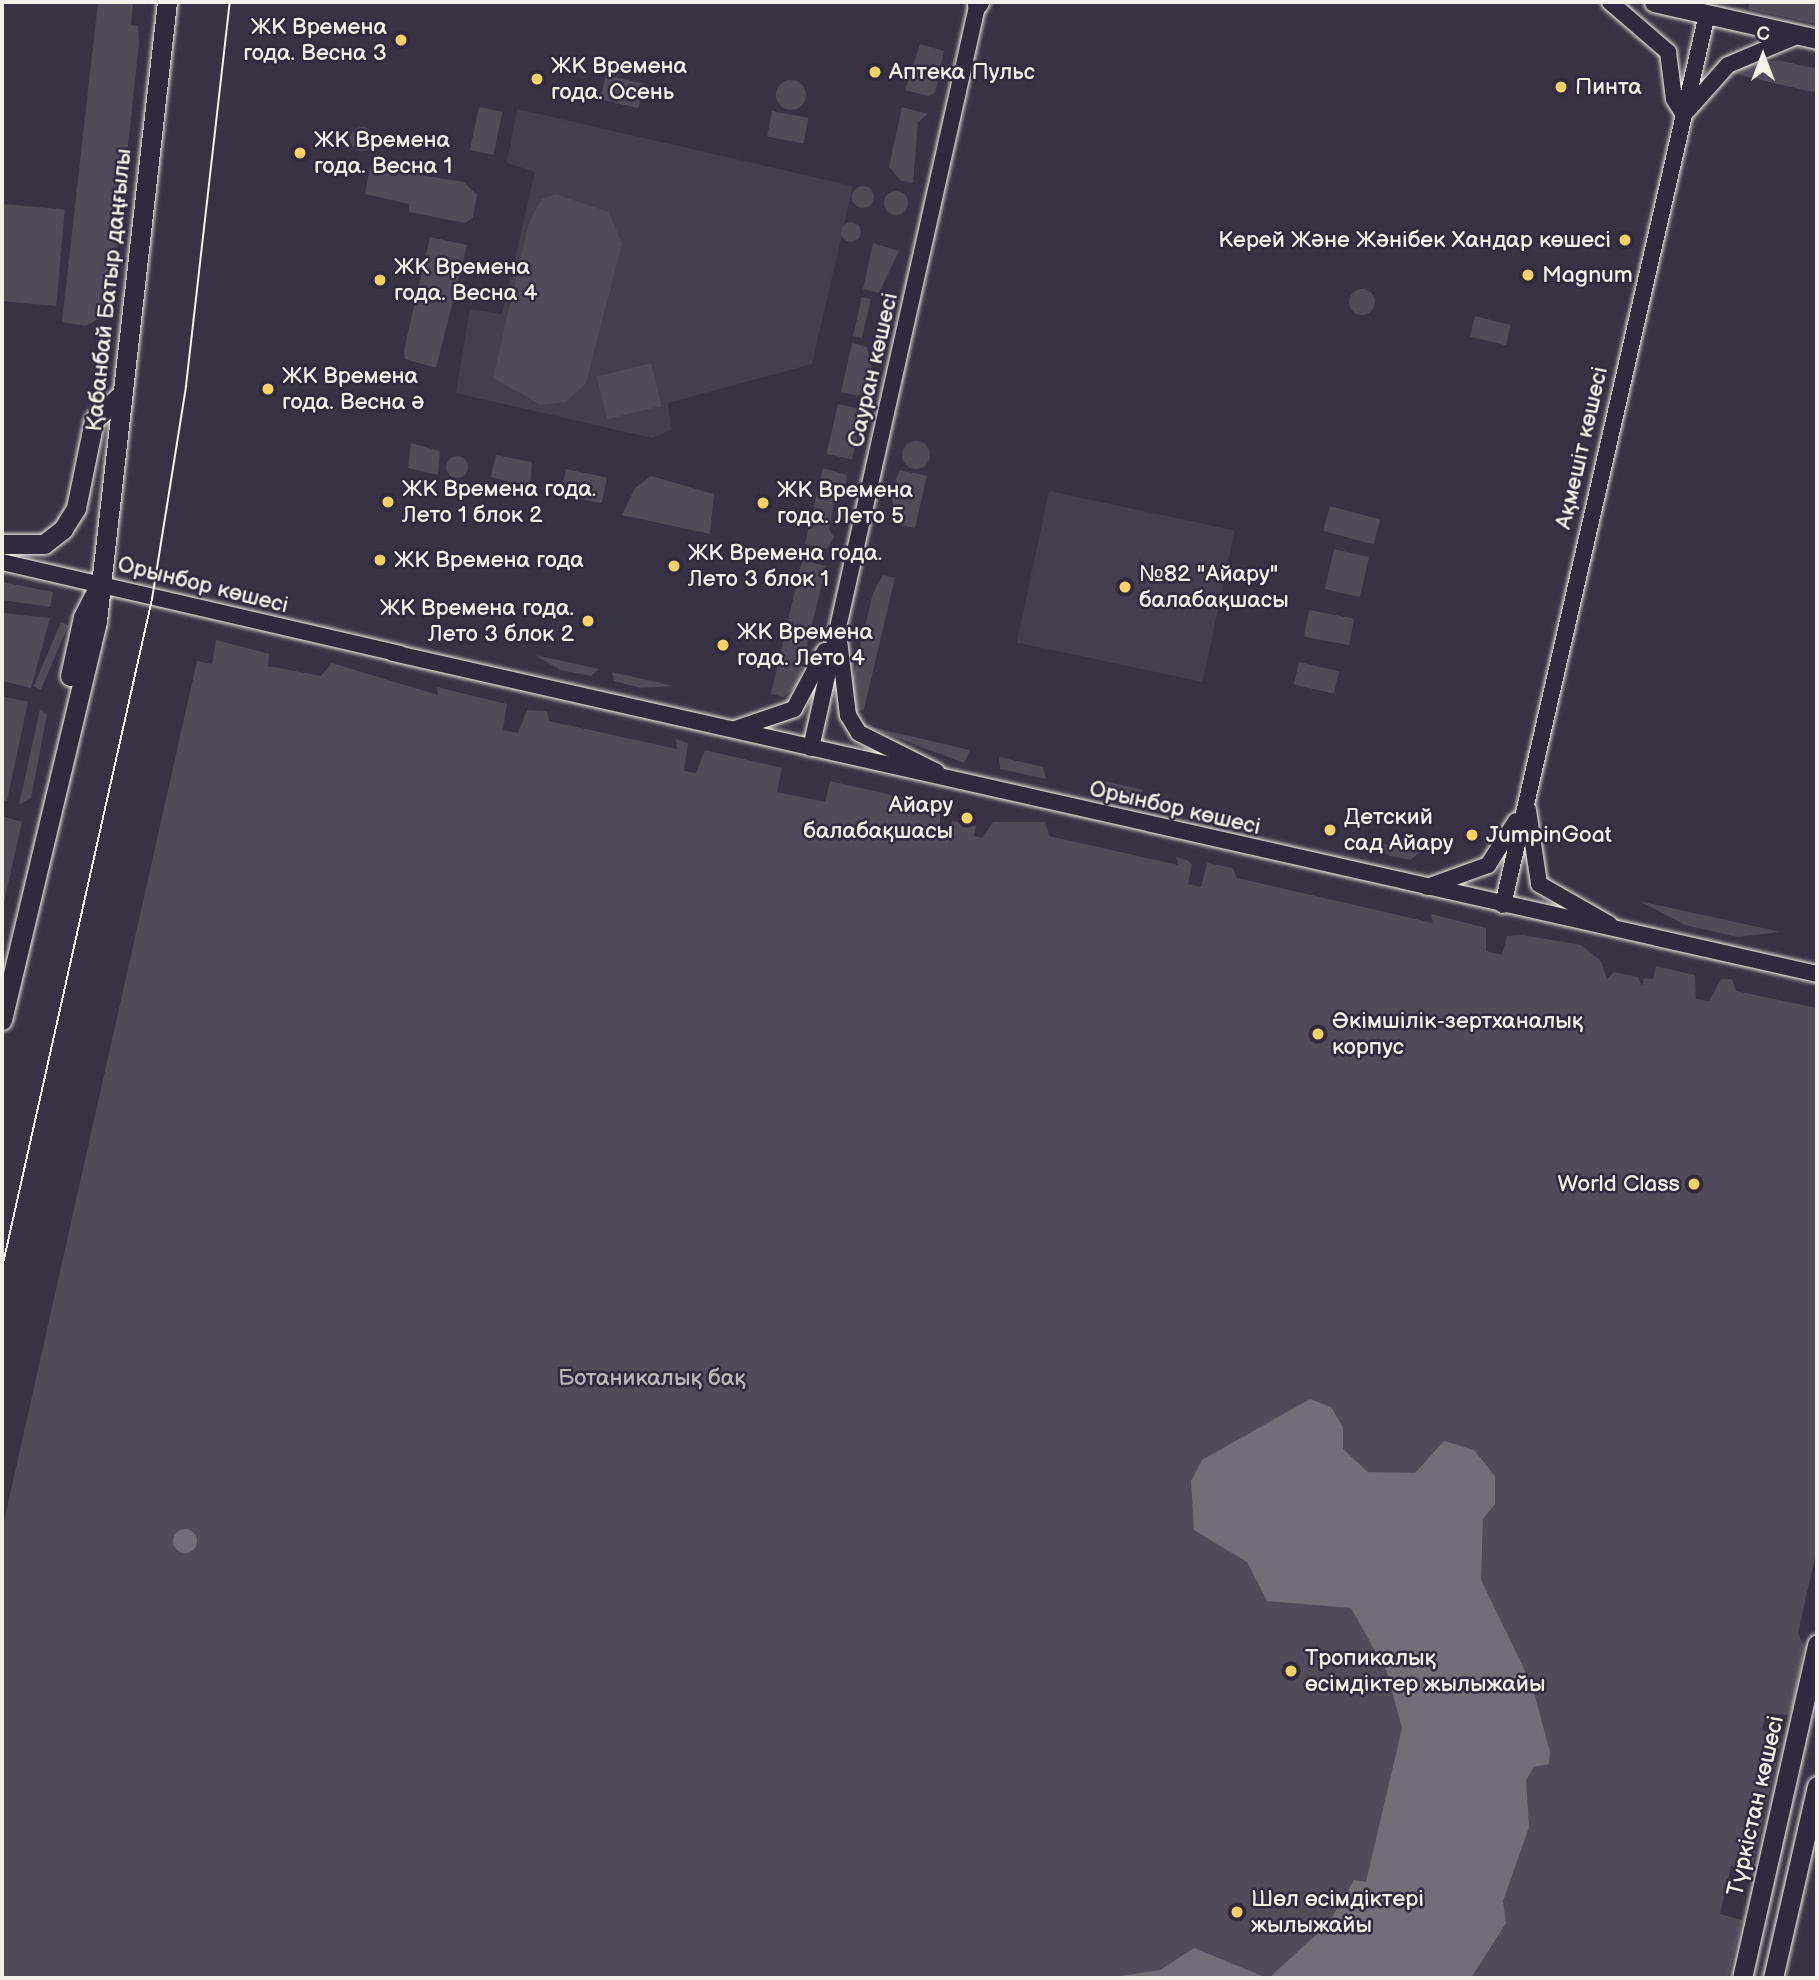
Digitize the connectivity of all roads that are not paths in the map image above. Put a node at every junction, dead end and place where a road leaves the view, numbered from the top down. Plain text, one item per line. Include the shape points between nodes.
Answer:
1 (167, 2) edge
2 (1610, 2) edge
3 (1654, 2) edge
4 (978, 3) edge
5 (1709, 8) edge
6 (1808, 37) edge
7 (1684, 115) junction
8 (122, 394) junction
9 (2, 544) edge
10 (2, 562) edge
11 (100, 584) junction
12 (837, 627) junction
13 (732, 730) junction
14 (811, 748) junction
15 (951, 781) junction
16 (1527, 800) junction
17 (1427, 887) junction
18 (1503, 905) junction
19 (1619, 931) junction
20 (1817, 974) edge
21 (2, 1020) edge
22 (1817, 1644) edge
23 (1817, 1786) edge
24 (1771, 1849) junction
25 (1799, 1868) junction
26 (1751, 1938) junction
27 (1778, 1956) junction
28 (1742, 1978) edge
29 (1773, 1978) edge

1 - 8 main road, Қабанбай Батыр даңғылы
2 - 7 street via 1668,52 1674,99
3 - 5 main road
4 - 12 street, Сауран көшесі
5 - 6 main road
5 - 7 street, Ақмешіт көшесі
6 - 7 street via 1728,65
7 - 16 street, Ақмешіт көшесі
8 - 9 main road via 94,420 76,508 64,529 44,544
8 - 11 main road, Қабанбай Батыр даңғылы
10 - 11 street, Орынбор көшесі
11 - 13 street, Орынбор көшесі
11 - 21 main road, Қабанбай Батыр даңғылы
12 - 13 street via 794,709
12 - 14 street, Сауран көшесі
12 - 15 street via 848,715 859,733
13 - 14 street, Орынбор көшесі
14 - 15 street, Орынбор көшесі
15 - 17 street, Орынбор көшесі
16 - 17 street via 1488,865
16 - 18 street, Ақмешіт көшесі
16 - 19 street via 1539,884
17 - 18 street, Орынбор көшесі
18 - 19 street, Орынбор көшесі
19 - 20 street, Орынбор көшесі
22 - 24 main road, Түркістан көшесі
23 - 25 main road
24 - 25 main road via 1776,1872 1793,1874
24 - 26 main road, Түркістан көшесі
25 - 27 main road
26 - 27 main road via 1772,1929
26 - 28 main road, Түркістан көшесі
27 - 29 main road

